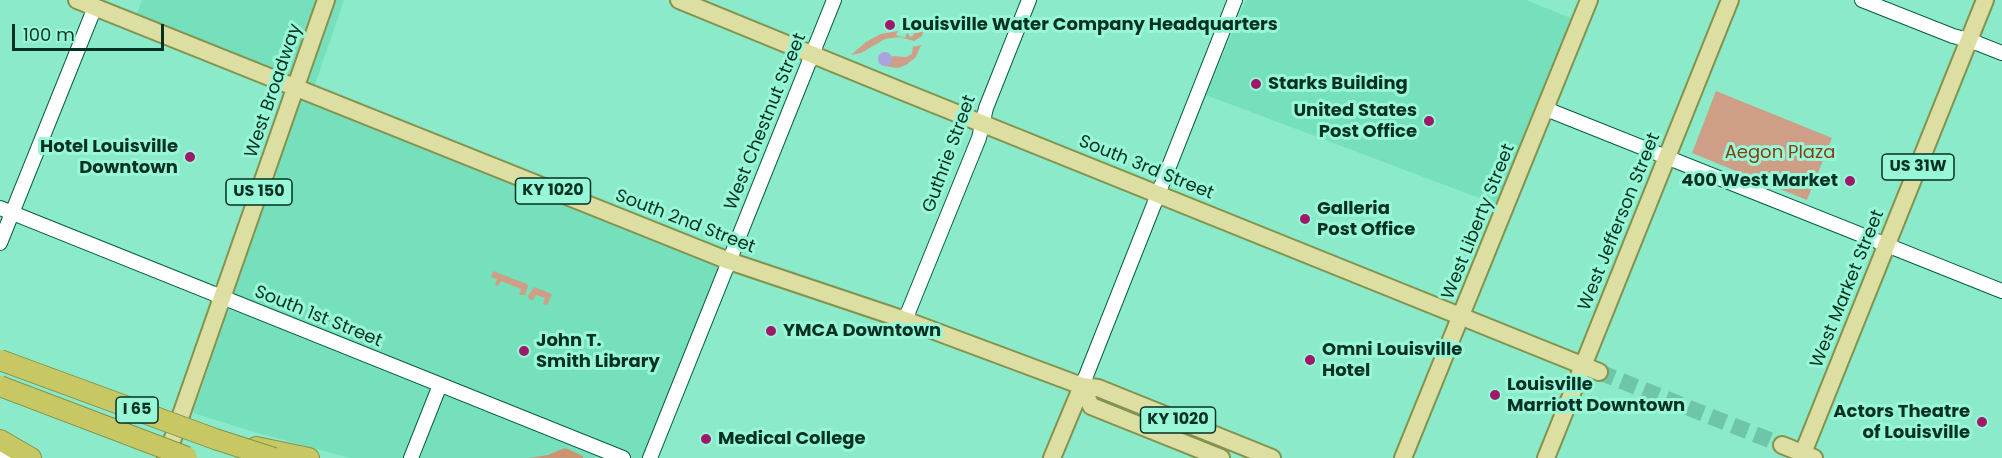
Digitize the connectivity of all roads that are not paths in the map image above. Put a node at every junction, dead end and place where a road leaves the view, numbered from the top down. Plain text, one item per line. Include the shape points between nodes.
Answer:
1 (77, 0) edge
2 (326, 0) edge
3 (679, 0) edge
4 (834, 0) edge
5 (1029, 0) edge
6 (1235, 0) edge
7 (1589, 0) edge
8 (1730, 0) edge
9 (1862, 0) edge
10 (1985, 0) edge
11 (95, 7) junction
12 (1969, 40) junction
13 (2002, 53) edge
14 (813, 54) junction
15 (296, 87) junction
16 (1546, 109) junction
17 (982, 124) junction
18 (1667, 158) junction
19 (1157, 194) junction
20 (6, 211) edge
21 (0, 243) edge
22 (1887, 245) junction
23 (729, 261) junction
24 (2002, 291) edge
25 (222, 297) junction
26 (1462, 317) junction
27 (905, 320) junction
28 (0, 360) edge
29 (1591, 369) junction
30 (440, 385) junction
31 (0, 386) edge
32 (1082, 386) junction
33 (215, 439) junction
34 (0, 440) edge
35 (1782, 445) tunnel mouth
36 (0, 453) edge
37 (1806, 456) edge
38 (15, 458) edge
39 (31, 458) edge
40 (166, 458) edge
41 (189, 458) edge
42 (274, 458) edge
43 (309, 458) edge
44 (411, 458) edge
45 (623, 458) edge
46 (650, 458) edge
47 (1052, 458) edge
48 (1221, 458) edge
49 (1272, 458) edge
50 (1403, 458) edge
51 (1546, 458) edge

1 - 11 main road, South 2nd Street / KY 1020
2 - 15 main road, West Broadway / US 150
3 - 14 main road, South 3rd Street
4 - 14 street, West Chestnut Street
5 - 17 street, Guthrie Street
6 - 19 street
7 - 16 main road, West Liberty Street
8 - 18 main road, West Jefferson Street
9 - 12 street
10 - 12 main road, West Market Street / US 31W
11 - 15 main road, South 2nd Street / KY 1020
11 - 20 street
12 - 13 street
12 - 22 main road, West Market Street / US 31W
14 - 17 main road, South 3rd Street
14 - 23 street, West Chestnut Street
15 - 23 main road, South 2nd Street / KY 1020
15 - 25 main road, West Broadway / US 150
16 - 18 street
16 - 26 main road, West Liberty Street
17 - 19 main road, South 3rd Street
17 - 27 street, Guthrie Street
18 - 22 street
18 - 29 main road, West Jefferson Street
19 - 26 main road, South 3rd Street
19 - 32 street
20 - 21 street
20 - 25 street, South 1st Street
22 - 24 street
22 - 37 main road, West Market Street / US 31W
23 - 27 main road, South 2nd Street / KY 1020
23 - 46 street, West Chestnut Street
25 - 30 street, South 1st Street
25 - 40 main road, US 150
26 - 29 main road, South 3rd Street
26 - 50 main road, West Liberty Street
27 - 32 main road, South 2nd Street / KY 1020
28 - 33 highway, I 65, bridge
29 - 51 main road, West Jefferson Street
30 - 44 street
30 - 45 street, South 1st Street
31 - 41 highway, I 65, bridge
32 - 47 main road
32 - 48 main road, KY 1020 via 1091,406
32 - 49 main road, South 2nd Street / KY 1020 via 1098,388
33 - 42 highway, I 65, bridge
33 - 43 highway, bridge
34 - 39 highway
35 - 37 main road
36 - 38 street

